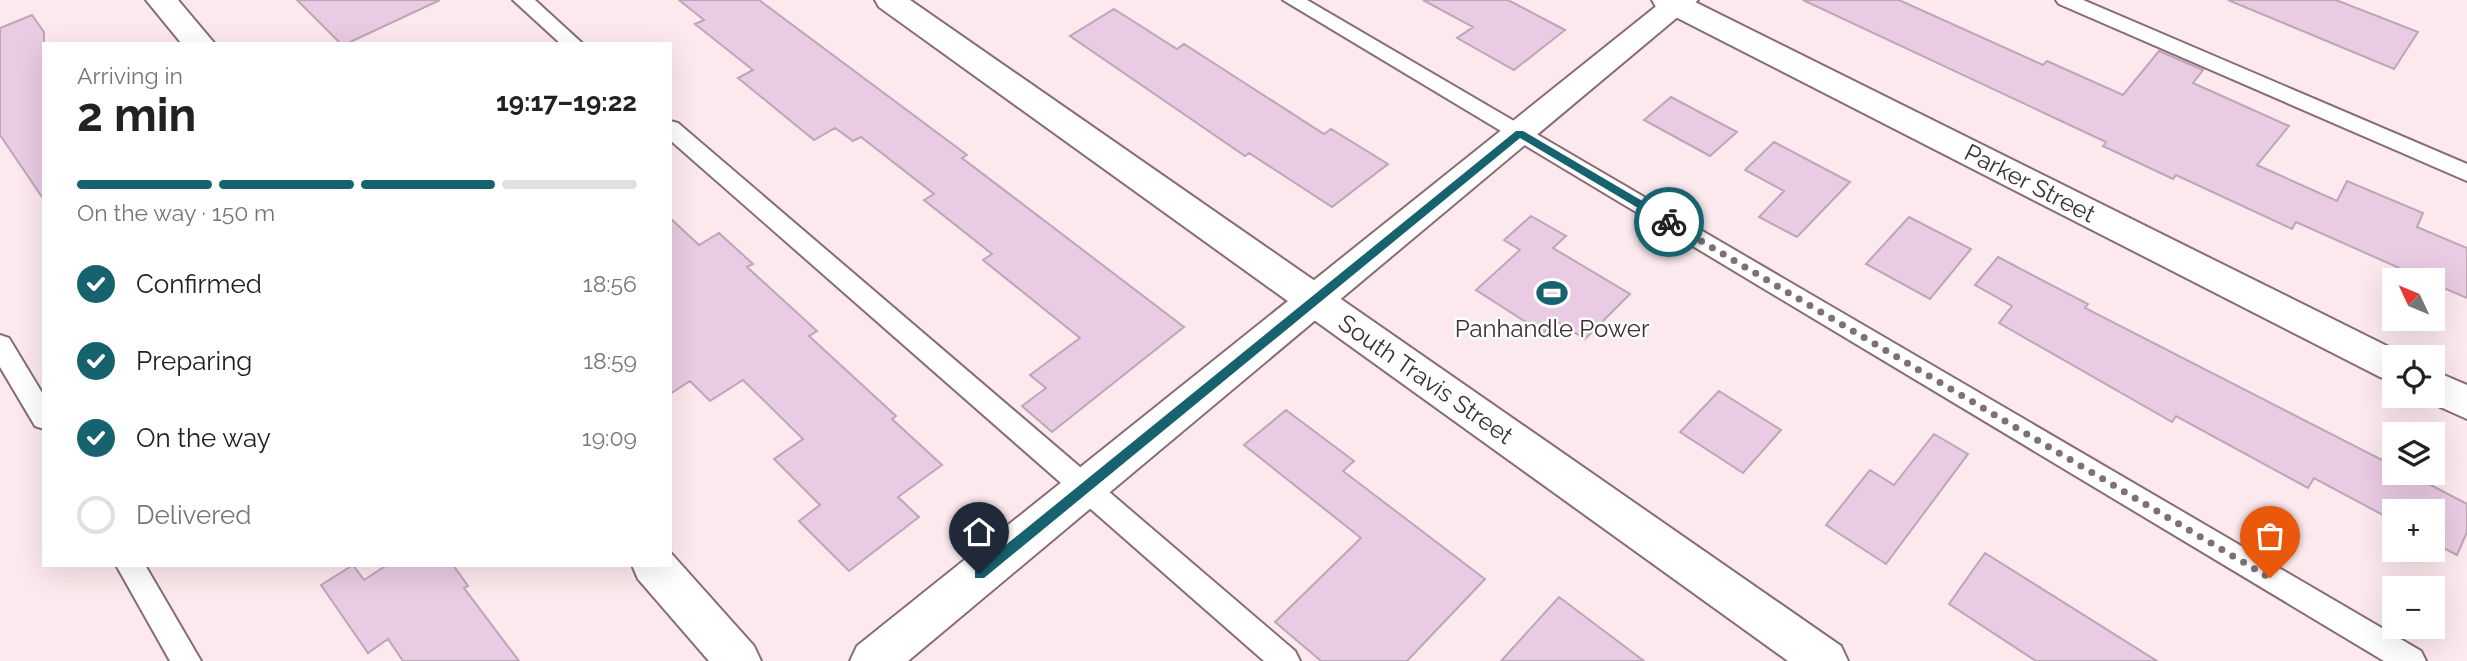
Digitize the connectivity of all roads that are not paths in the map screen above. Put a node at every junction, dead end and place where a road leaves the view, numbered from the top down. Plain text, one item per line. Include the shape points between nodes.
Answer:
1 (161, 0) edge
2 (523, 0) edge
3 (890, 0) edge
4 (1293, 0) edge
5 (2066, 0) edge
6 (1676, 2) edge
7 (197, 42) edge
8 (571, 42) edge
9 (672, 130) edge
10 (1520, 133) junction
11 (2467, 173) edge
12 (1315, 300) junction
13 (0, 345) edge
14 (2382, 360) edge
15 (2445, 392) edge
16 (2467, 403) edge
17 (42, 416) edge
18 (1086, 488) junction
19 (131, 567) edge
20 (656, 567) edge
21 (186, 661) edge
22 (738, 661) edge
23 (873, 661) edge
24 (1285, 661) edge
25 (1825, 661) edge
26 (2411, 661) edge

1 - 7 street
2 - 8 lane
3 - 12 street, South Travis Street
4 - 10 lane
5 - 11 lane
6 - 10 street
6 - 14 street, Parker Street
9 - 18 lane
10 - 12 street
10 - 26 lane
12 - 18 street
12 - 25 street, South Travis Street
13 - 17 lane
15 - 16 street
18 - 23 street
18 - 24 lane
19 - 21 lane
20 - 22 street

